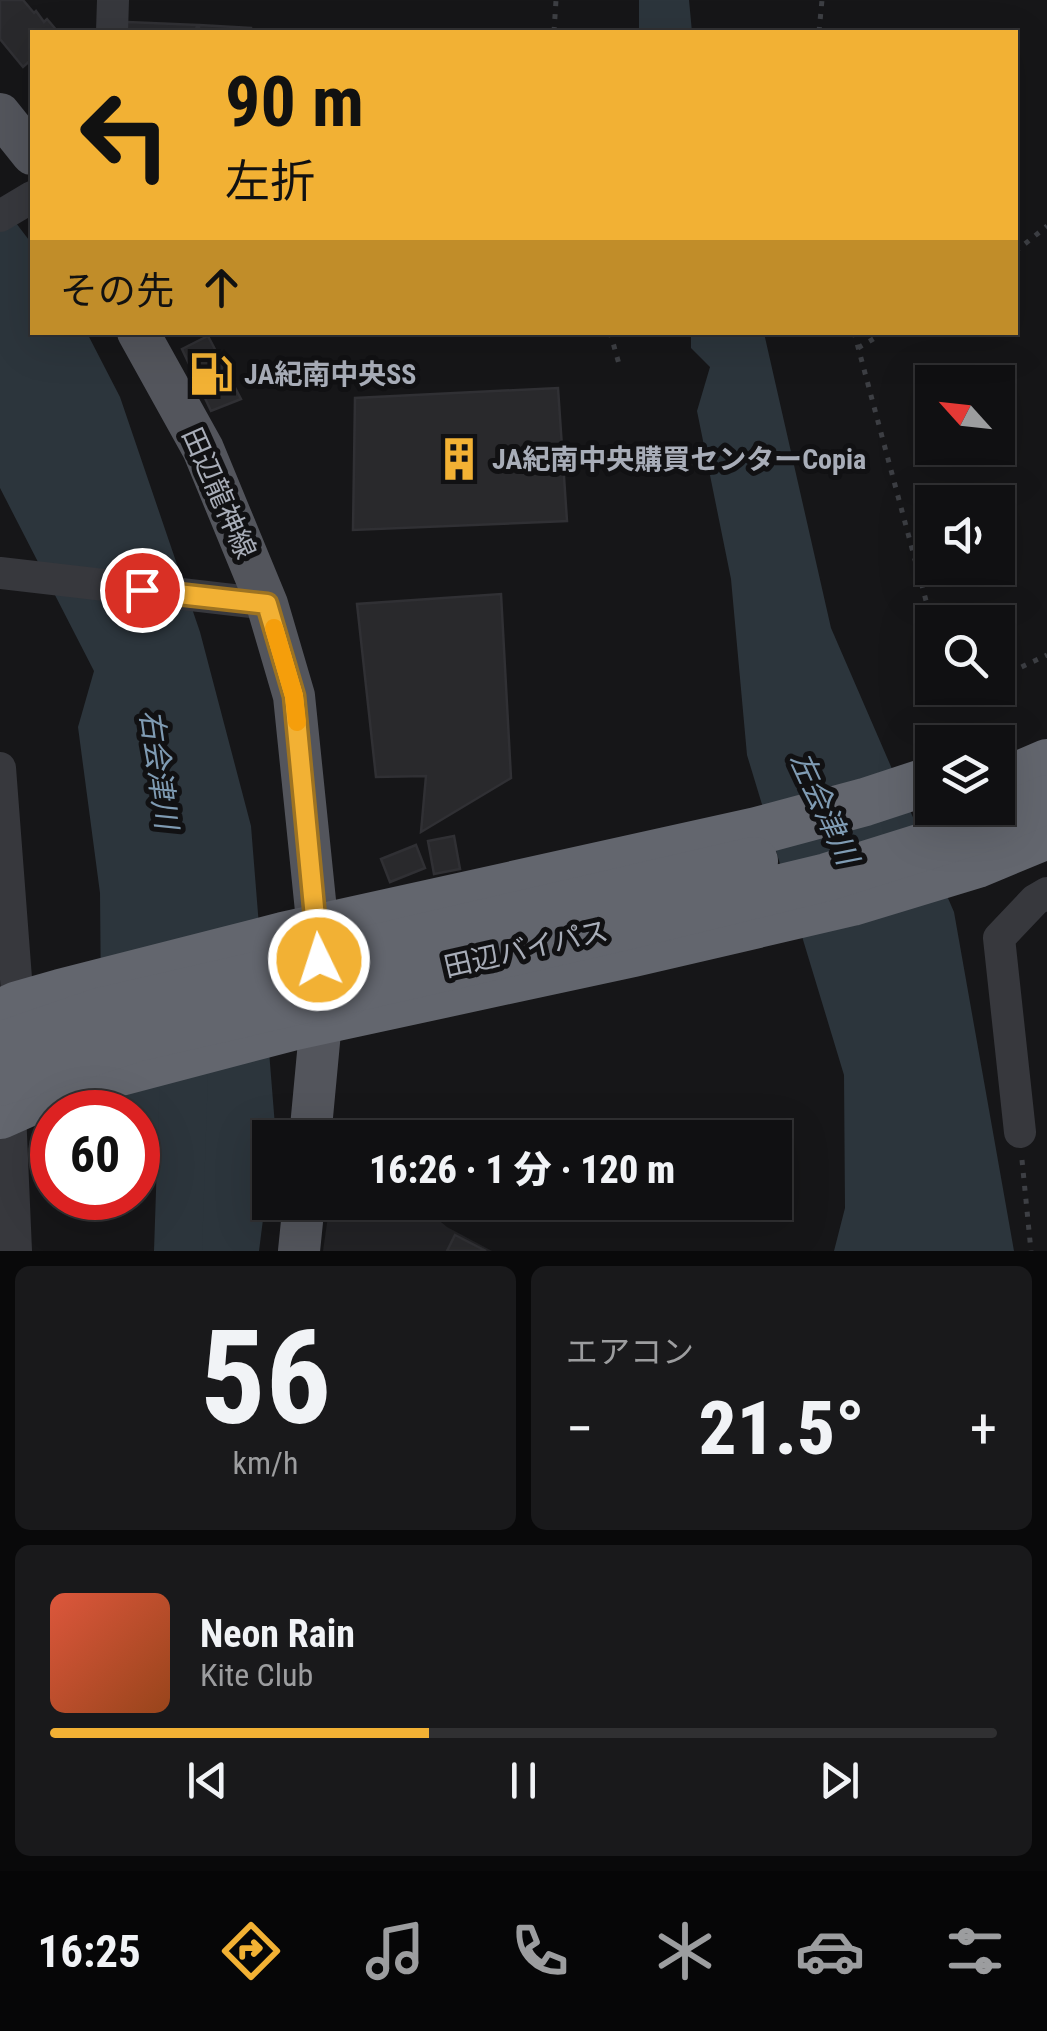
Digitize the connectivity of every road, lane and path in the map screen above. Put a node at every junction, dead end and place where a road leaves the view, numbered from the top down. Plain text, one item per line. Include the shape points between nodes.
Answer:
1 (113, 0) edge
2 (556, 0) edge
3 (822, 0) edge
4 (112, 30) edge
5 (554, 30) edge
6 (819, 30) edge
7 (0, 114) edge
8 (30, 152) edge
9 (30, 198) edge
10 (0, 216) edge
11 (1047, 226) edge
12 (1018, 250) edge
13 (140, 335) edge
14 (611, 335) edge
15 (855, 335) edge
16 (879, 335) edge
17 (858, 348) junction
18 (619, 364) dead end
19 (0, 573) edge
20 (267, 604) junction
21 (927, 605) edge
22 (1047, 655) edge
23 (1015, 670) edge
24 (1047, 734) edge
25 (1015, 748) edge
26 (1047, 763) edge
27 (0, 768) edge
28 (1015, 777) edge
29 (915, 786) edge
30 (1047, 799) edge
31 (915, 816) edge
32 (1047, 836) edge
33 (1047, 892) edge
34 (300, 933) junction
35 (16, 1012) edge
36 (308, 1024) junction
37 (3, 1103) edge
38 (310, 1120) edge
39 (1020, 1132) joint
40 (303, 1220) edge
41 (16, 1251) edge
42 (300, 1251) edge
43 (1031, 1251) edge

1 - 4 street
2 - 5 path
3 - 6 path
7 - 8 main road
9 - 10 street
11 - 12 path
13 - 20 main road, 田辺龍神線 via 203,450
14 - 18 path
15 - 17 path
16 - 17 path
17 - 21 path
19 - 20 street
20 - 34 main road, 田辺龍神線 via 294,696
22 - 23 path
24 - 25 highway
26 - 28 highway
27 - 35 street
29 - 34 highway via 757,830
30 - 37 highway, 田辺バイパス, bridge via 974,831 827,876 139,1037
31 - 35 highway, 田辺バイパス, bridge via 814,848 100,1012
32 - 36 highway via 852,902
33 - 39 street via 999,938
34 - 35 highway
34 - 36 main road, 田辺龍神線
35 - 37 street
36 - 37 highway
36 - 38 main road, 田辺龍神線
37 - 41 street
39 - 43 path
40 - 42 main road

